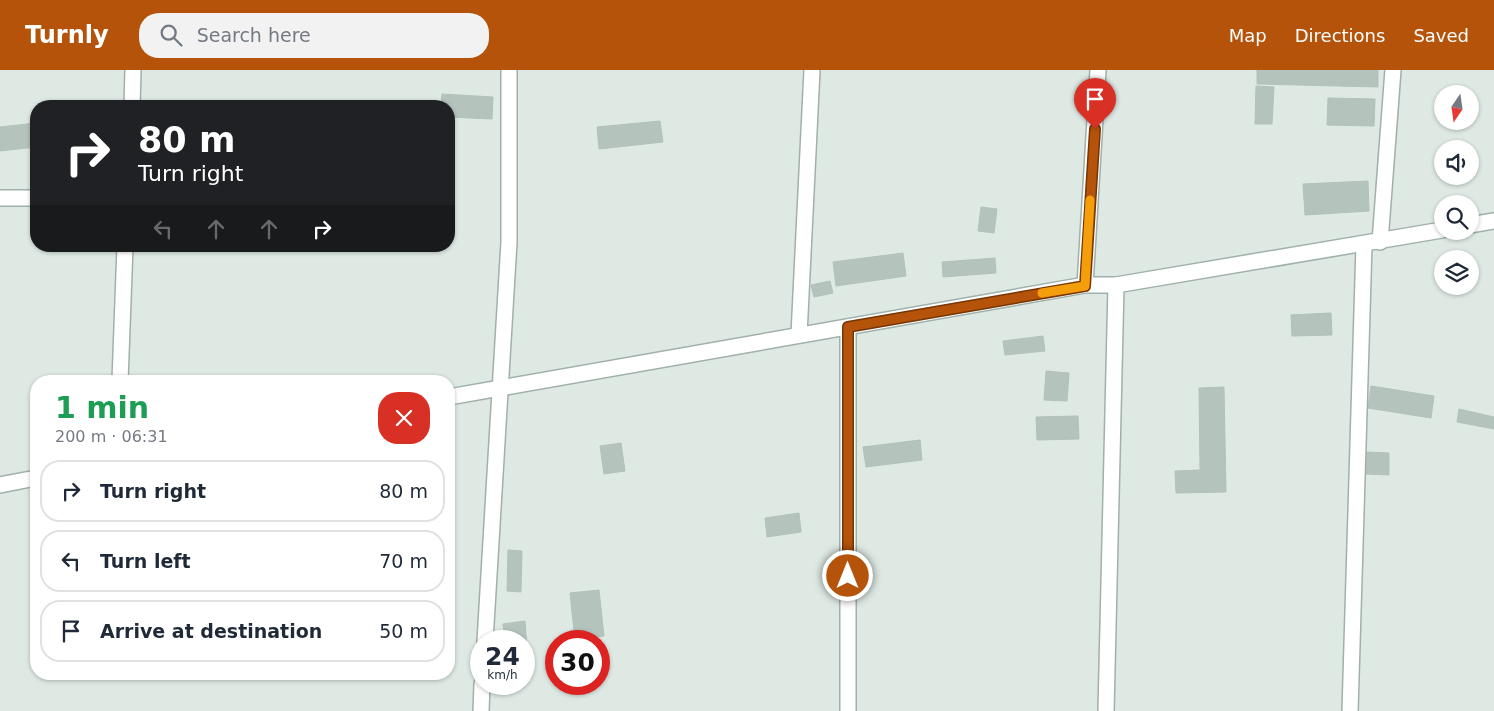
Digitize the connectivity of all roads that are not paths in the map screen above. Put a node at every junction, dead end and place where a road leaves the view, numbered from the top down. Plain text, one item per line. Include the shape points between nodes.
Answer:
1 (133, 70) edge
2 (509, 70) edge
3 (812, 70) edge
4 (1098, 70) edge
5 (1393, 70) edge
6 (132, 100) edge
7 (0, 198) edge
8 (30, 198) edge
9 (1494, 221) edge
10 (1479, 224) edge
11 (1434, 232) edge
12 (1380, 242) junction
13 (1364, 244) junction
14 (125, 252) edge
15 (1085, 286) junction
16 (1116, 286) junction
17 (848, 327) junction
18 (799, 335) junction
19 (120, 375) edge
20 (500, 387) junction
21 (455, 396) edge
22 (30, 479) edge
23 (0, 485) edge
24 (486, 630) edge
25 (482, 695) edge
26 (481, 711) edge
27 (848, 711) edge
28 (1106, 711) edge
29 (1350, 711) edge

1 - 6 street
2 - 20 street via 509,242
3 - 18 street
4 - 15 street
5 - 12 street
7 - 8 street
9 - 10 street
11 - 12 street
12 - 13 street
13 - 16 street
13 - 29 street
14 - 19 street
15 - 16 street
15 - 17 street
16 - 28 street
17 - 18 street
17 - 27 street
18 - 20 street
20 - 21 street
20 - 24 street
22 - 23 street
25 - 26 street

